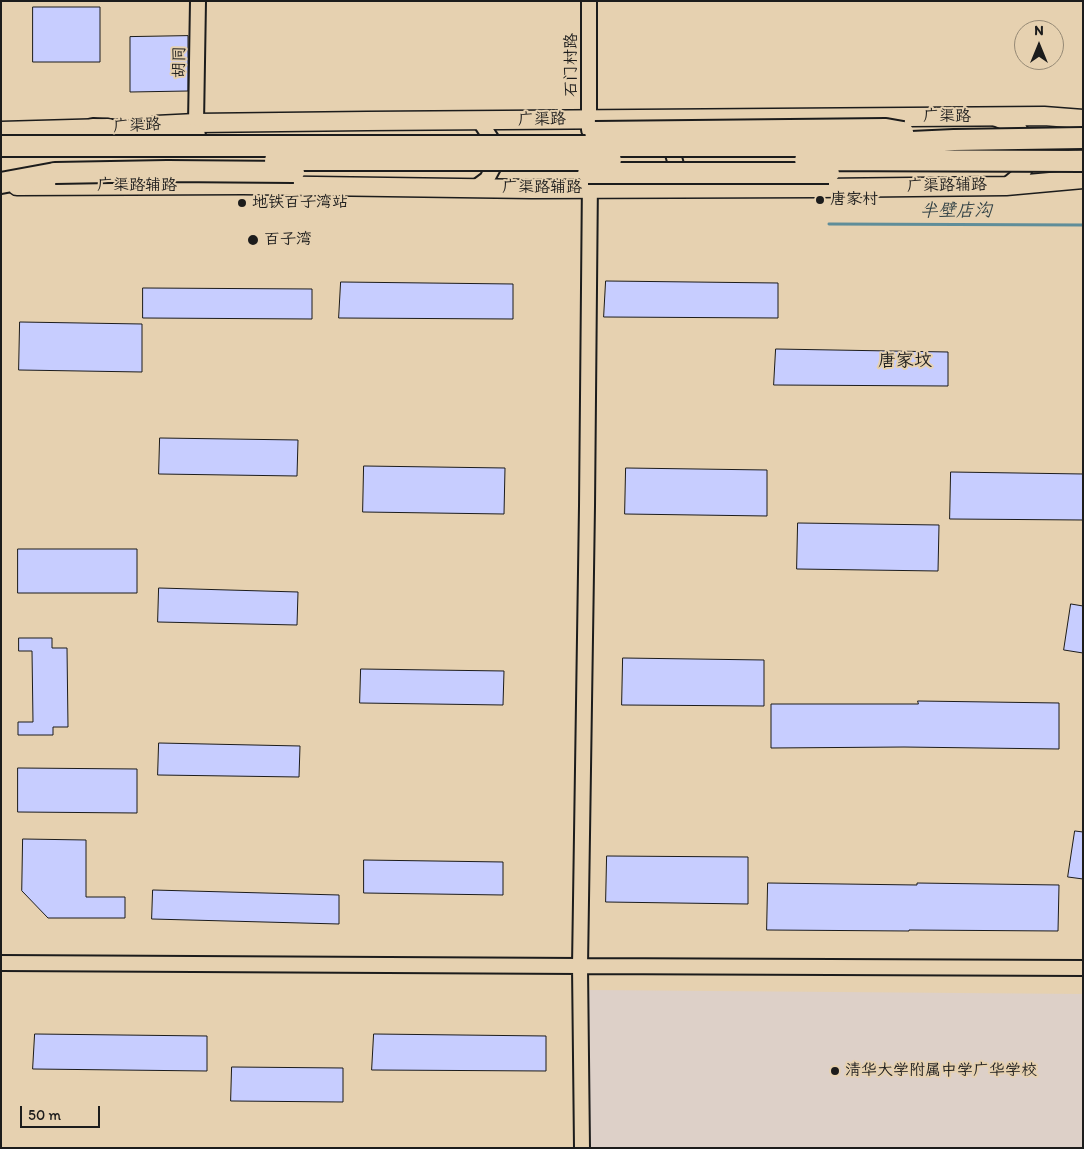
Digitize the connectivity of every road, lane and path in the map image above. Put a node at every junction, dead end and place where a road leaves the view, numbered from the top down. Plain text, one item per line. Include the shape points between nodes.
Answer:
1 (198, 1) edge
2 (590, 1) edge
3 (991, 116) junction
4 (589, 119) junction
5 (698, 119) junction
6 (1083, 119) edge
7 (479, 120) junction
8 (93, 129) joint
9 (196, 129) junction
10 (1, 130) edge
11 (1083, 138) edge
12 (954, 140) junction
13 (1, 146) edge
14 (1, 159) edge
15 (975, 160) junction
16 (1083, 161) edge
17 (1083, 179) edge
18 (1, 184) edge
19 (1006, 186) junction
20 (475, 188) junction
21 (590, 188) junction
22 (699, 188) junction
23 (1, 963) edge
24 (580, 966) junction
25 (1083, 968) edge
26 (582, 1148) edge

1 - 9 street, 胡同
2 - 4 street, 石门村路
3 - 5 main road, 广渠路
3 - 6 main road, 广渠路
3 - 19 street via 1019,128 1030,149 1024,171
4 - 5 main road, 广渠路
4 - 7 main road, 广渠路
4 - 21 street, 石门村路
5 - 22 street via 673,154 677,168
7 - 9 main road, 广渠路 via 367,121
7 - 20 street via 492,140 495,155 494,166 487,179
8 - 9 highway
8 - 10 main road, 广渠路
9 - 12 highway, bridge via 886,129
11 - 12 highway, 广渠路, bridge
12 - 13 highway, 广渠路, bridge via 826,146
14 - 15 highway, 广渠路, bridge
15 - 16 highway, 广渠路, bridge
15 - 18 highway, bridge via 885,173 167,171 55,173
17 - 19 main road, 广渠路辅路
18 - 20 main road, 广渠路辅路
19 - 22 main road, 广渠路辅路
20 - 21 main road, 广渠路辅路
21 - 22 main road, 广渠路辅路
21 - 24 street, 石门村路
23 - 24 street
24 - 25 street
24 - 26 street, 石门村路

